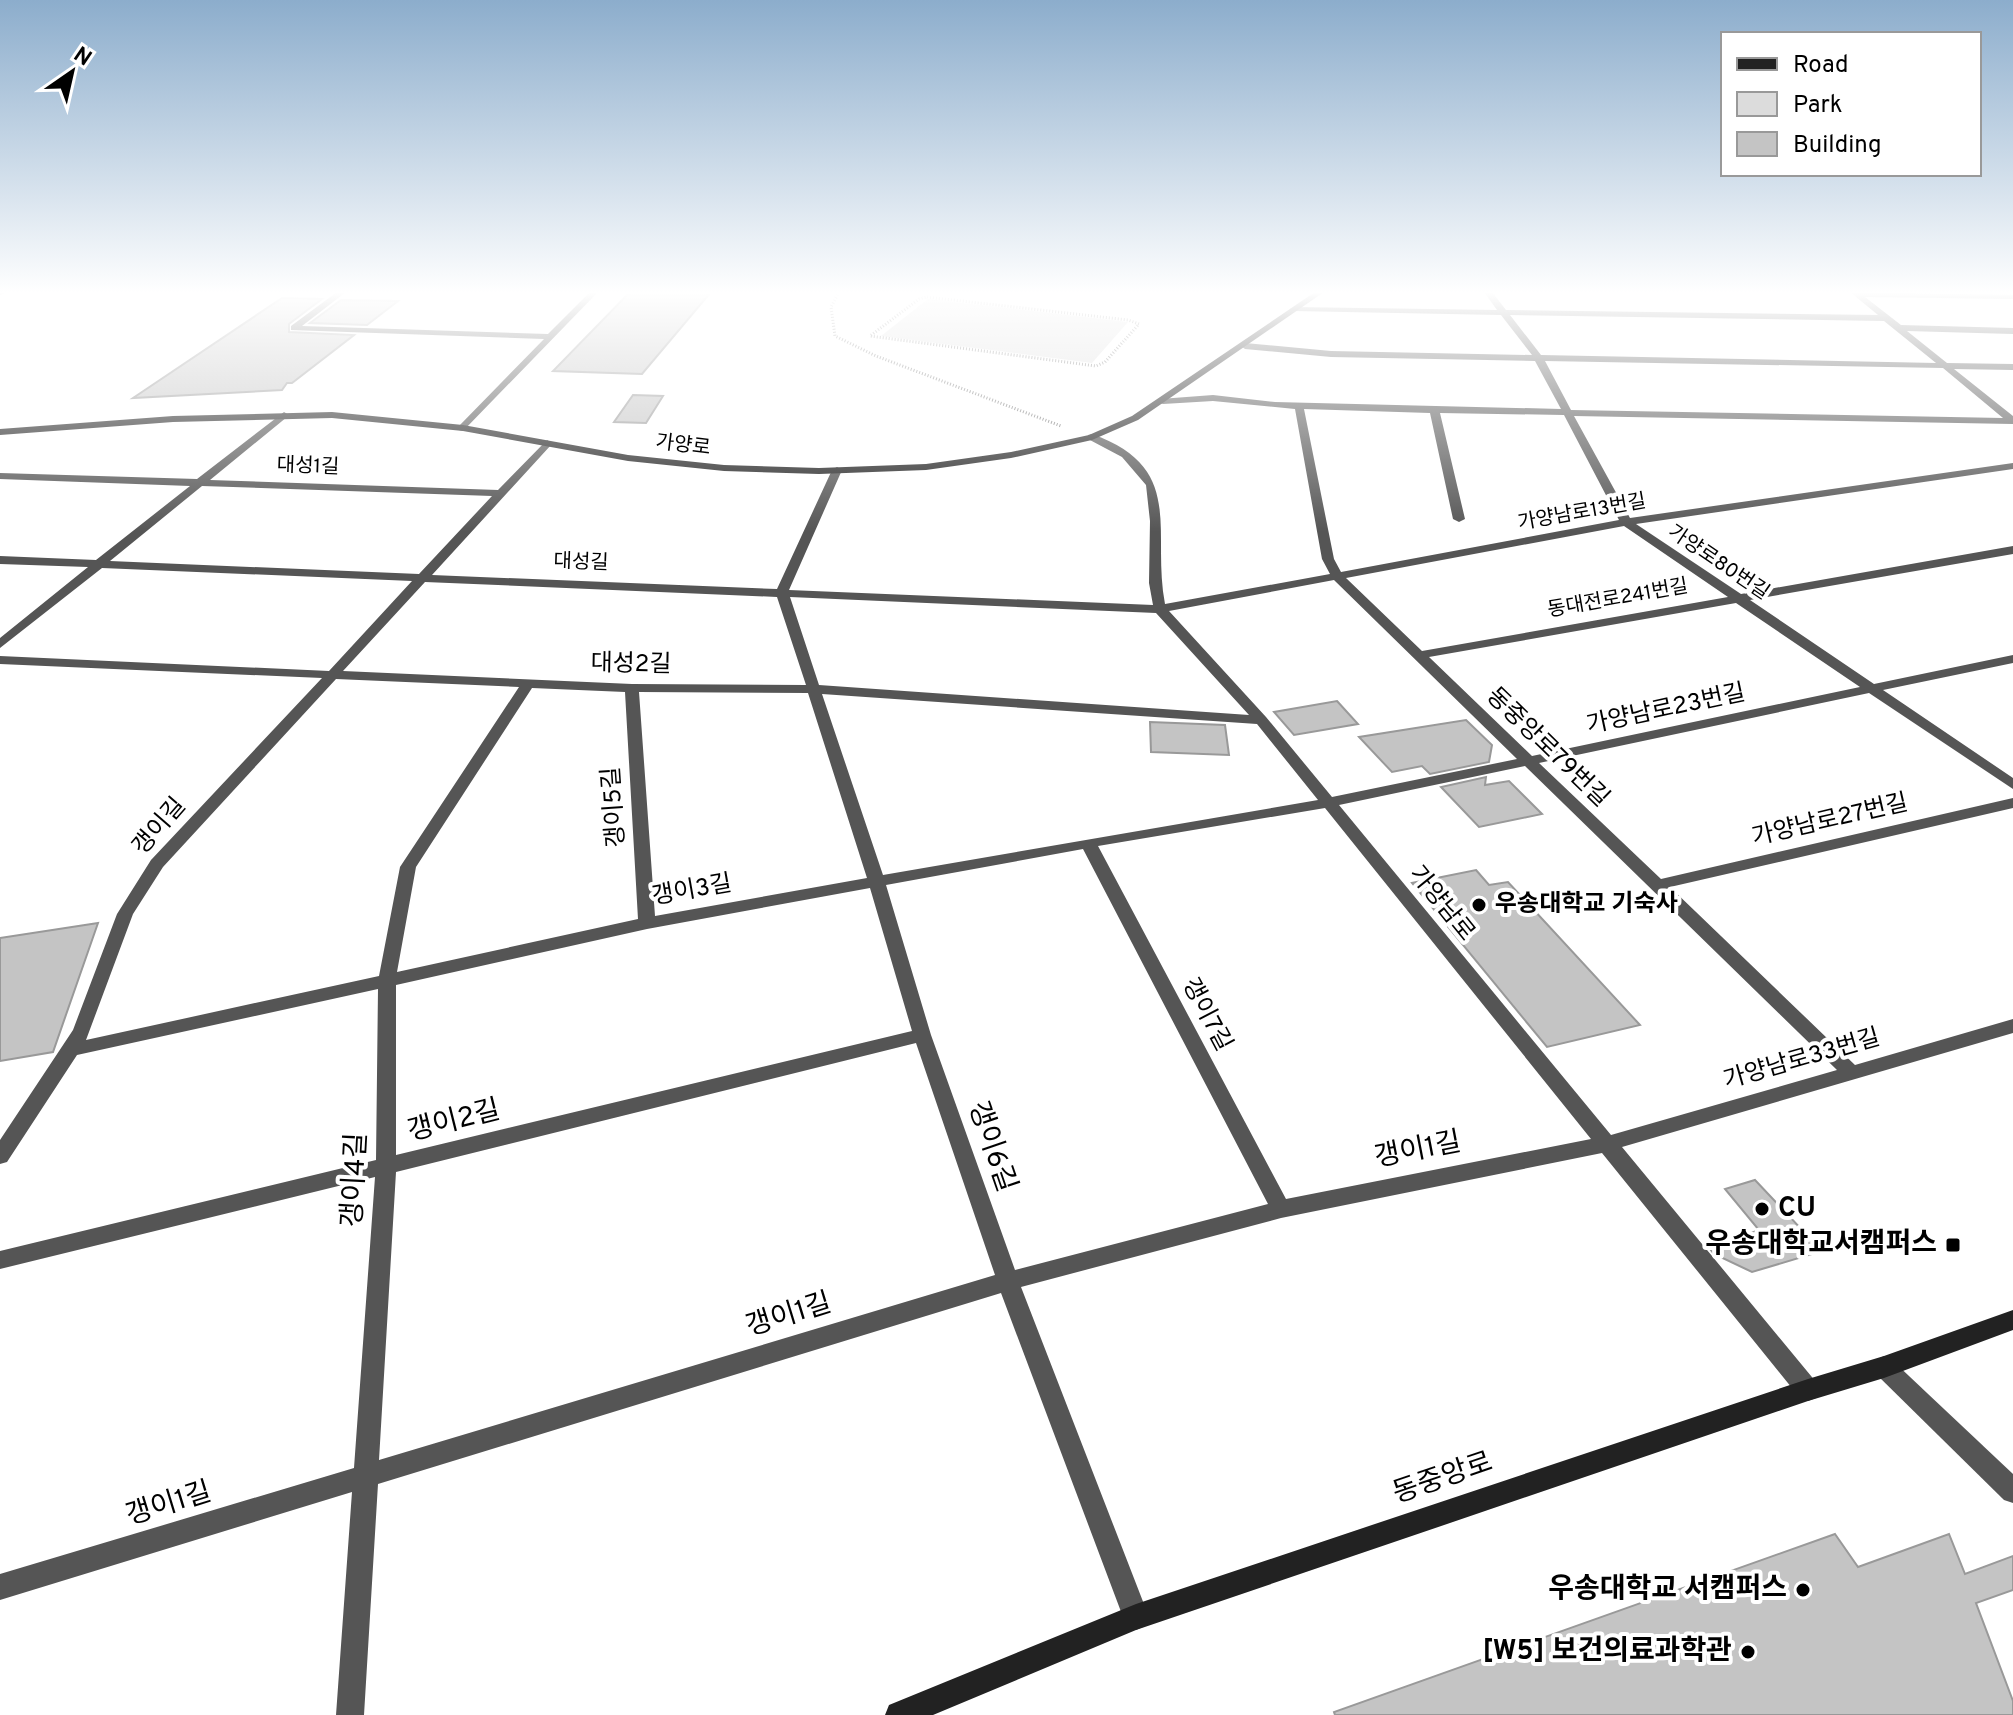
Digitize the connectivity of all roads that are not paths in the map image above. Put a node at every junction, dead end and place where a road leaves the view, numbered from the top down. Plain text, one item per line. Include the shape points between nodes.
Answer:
1 (518, 372) edge
2 (1206, 372) edge
3 (1545, 372) edge
4 (1954, 372) edge
5 (1163, 401) junction
6 (1299, 406) junction
7 (1434, 410) junction
8 (1565, 413) junction
9 (284, 415) junction
10 (2013, 421) edge
11 (463, 428) junction
12 (2, 433) edge
13 (1092, 437) junction
14 (547, 443) junction
15 (2013, 466) edge
16 (837, 470) junction
17 (0, 476) edge
18 (201, 481) junction
19 (502, 493) junction
20 (1459, 519) dead end
21 (1626, 522) junction
22 (2013, 550) edge
23 (0, 560) edge
24 (97, 564) junction
25 (426, 576) junction
26 (1339, 578) junction
27 (782, 592) junction
28 (1738, 598) junction
29 (1160, 609) junction
30 (0, 644) edge
31 (1420, 655) junction
32 (2013, 659) edge
33 (0, 660) edge
34 (335, 673) junction
35 (528, 683) junction
36 (632, 688) junction
37 (816, 689) junction
38 (1870, 689) junction
39 (1261, 720) junction
40 (1527, 761) junction
41 (2013, 785) edge
42 (1327, 803) junction
43 (2013, 803) edge
44 (1088, 843) junction
45 (877, 883) junction
46 (1657, 885) junction
47 (647, 923) junction
48 (387, 981) junction
49 (2013, 1026) edge
50 (922, 1035) junction
51 (71, 1050) junction
52 (1852, 1073) junction
53 (1606, 1144) junction
54 (0, 1156) edge
55 (386, 1168) junction
56 (1281, 1209) junction
57 (0, 1260) edge
58 (1008, 1281) junction
59 (2013, 1320) edge
60 (1884, 1367) junction
61 (1808, 1390) junction
62 (365, 1477) junction
63 (2013, 1491) edge
64 (0, 1587) edge
65 (1136, 1617) junction
66 (350, 1715) edge
67 (899, 1715) edge

1 - 11 street
2 - 5 street, 가양로
3 - 8 street, 가양로80번길
4 - 10 street
5 - 6 street via 1213,398
5 - 13 street, 가양로
6 - 7 street
6 - 26 street, 동중앙로79번길 via 1328,559
7 - 8 street
7 - 20 street
8 - 10 street
8 - 21 street, 가양로80번길
9 - 11 street, 가양로
9 - 12 street, 가양로
9 - 18 street
11 - 14 street, 가양로
13 - 16 street, 가양로 via 926,467
13 - 29 street via 1126,455 1151,485
14 - 16 street, 가양로 via 724,468
14 - 19 street
15 - 21 street, 가양남로13번길
16 - 27 street
17 - 18 street, 대성1길
18 - 19 street, 대성1길
18 - 24 street
19 - 25 street
21 - 26 street, 가양남로13번길
21 - 28 street, 가양로80번길
22 - 28 street, 동대전로241번길
23 - 24 street, 대성길
24 - 25 street, 대성길
24 - 30 street
25 - 27 street, 대성길
25 - 34 street, 갱이길
26 - 29 street, 가양남로13번길
26 - 31 street, 동중앙로79번길
27 - 29 street, 대성길
27 - 37 street, 갱이6길
28 - 31 street, 동대전로241번길
28 - 38 street, 가양로80번길
29 - 39 street, 가양남로
31 - 40 street, 동중앙로79번길
32 - 38 street, 가양남로23번길
33 - 34 street, 대성2길
34 - 35 street, 대성2길
34 - 51 street, 갱이길 via 157,864 125,914
35 - 36 street, 대성2길
35 - 48 street, 갱이4길 via 408,867
36 - 37 street, 대성2길
36 - 47 street, 갱이5길
37 - 39 street, 대성2길
37 - 45 street, 갱이6길
38 - 40 street, 가양남로23번길
38 - 41 street, 가양로80번길
39 - 42 street, 가양남로
40 - 42 street, 가양남로23번길
40 - 46 street, 동중앙로79번길
42 - 44 street, 갱이3길
42 - 53 street, 가양남로
43 - 46 street, 가양남로27번길
44 - 45 street, 갱이3길
44 - 56 street, 갱이7길
45 - 47 street, 갱이3길
45 - 50 street, 갱이6길
46 - 52 street, 동중앙로79번길
47 - 48 street, 갱이3길
48 - 51 street, 갱이3길
48 - 55 street, 갱이4길
49 - 52 street, 가양남로33번길
50 - 55 street, 갱이2길
50 - 58 street, 갱이6길
51 - 54 street, 갱이길
52 - 53 street, 가양남로33번길
53 - 56 street, 갱이1길
53 - 61 street, 가양남로
55 - 57 street, 갱이2길
55 - 62 street, 갱이4길
56 - 58 street, 갱이1길
58 - 62 street, 갱이1길
58 - 65 street, 갱이6길
59 - 60 street, 동중앙로
60 - 61 street, 동중앙로
60 - 63 street
61 - 65 street, 동중앙로
62 - 64 street, 갱이1길
62 - 66 street, 갱이4길
65 - 67 street, 동중앙로

